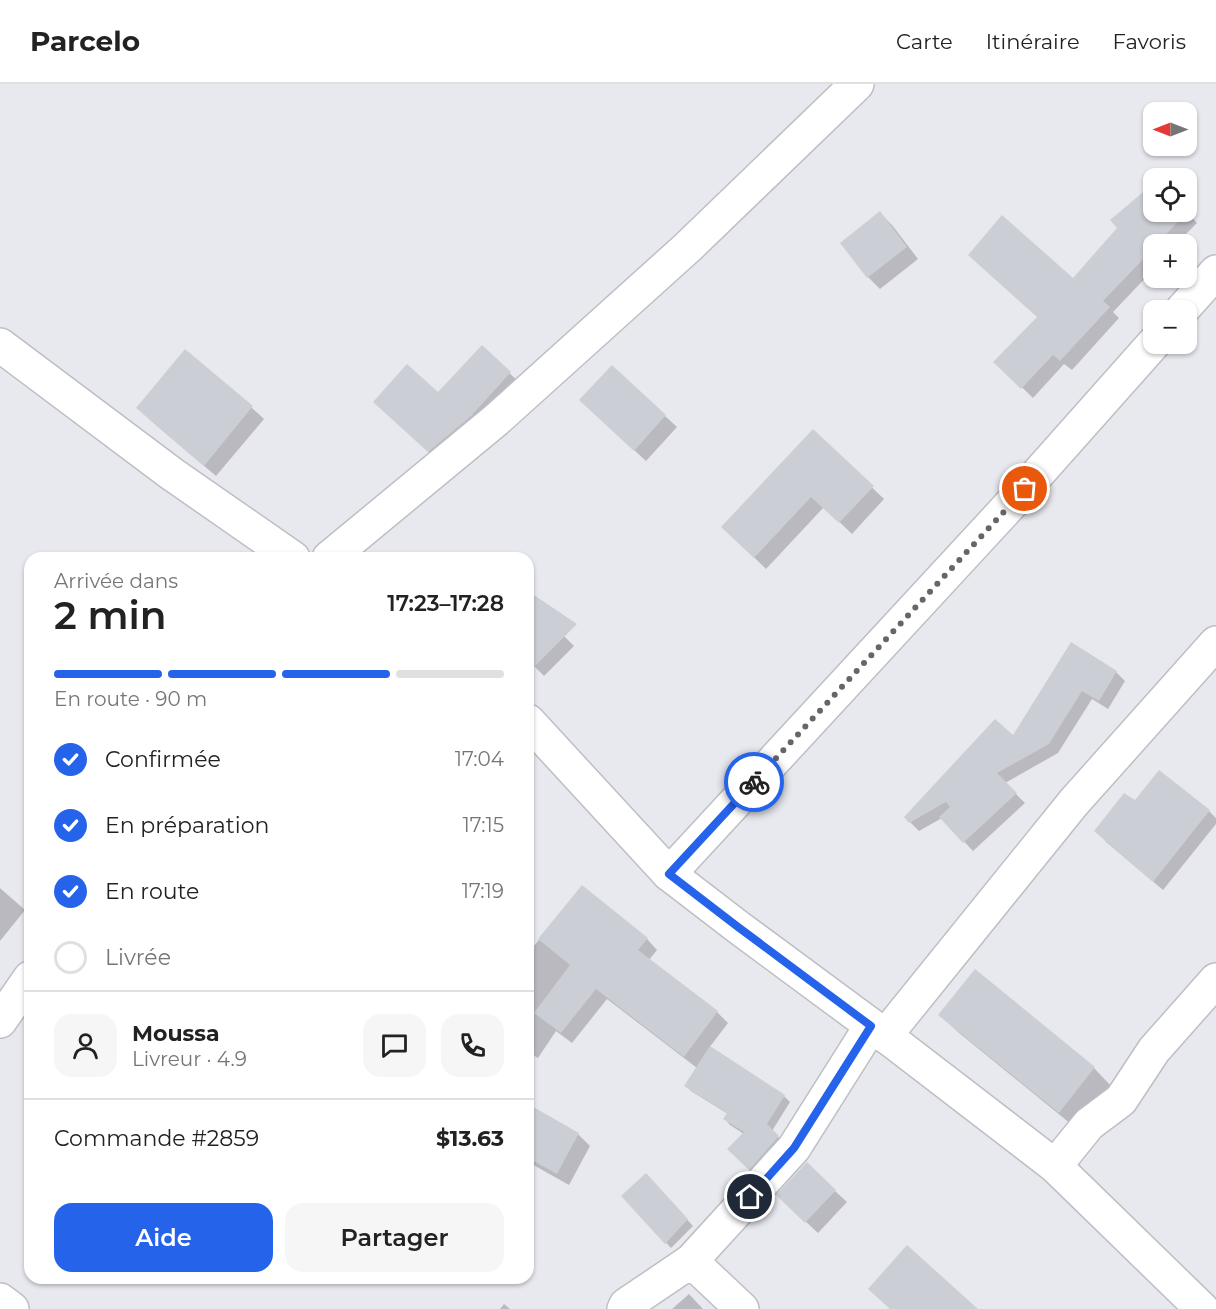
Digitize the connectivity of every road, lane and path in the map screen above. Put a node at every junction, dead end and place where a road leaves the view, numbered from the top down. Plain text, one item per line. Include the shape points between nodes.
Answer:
1 (857, 84) edge
2 (1216, 272) edge
3 (1191, 300) edge
4 (0, 345) edge
5 (1144, 354) edge
6 (284, 552) edge
7 (336, 552) edge
8 (1216, 643) edge
9 (534, 728) edge
10 (669, 874) junction
11 (1216, 980) edge
12 (24, 987) edge
13 (0, 1021) edge
14 (878, 1031) junction
15 (1054, 1166) junction
16 (691, 1261) junction
17 (0, 1300) edge
18 (12, 1309) edge
19 (624, 1309) edge
20 (742, 1309) edge
21 (1202, 1309) edge

1 - 7 street via 688,247 505,412
2 - 3 street
4 - 6 street via 172,474
5 - 10 street
8 - 14 street
9 - 10 street
10 - 14 street
11 - 15 street via 1154,1050 1121,1100 1089,1124
12 - 13 street
14 - 15 street
14 - 16 street via 794,1148
15 - 21 street
16 - 19 street
16 - 20 street
17 - 18 street

